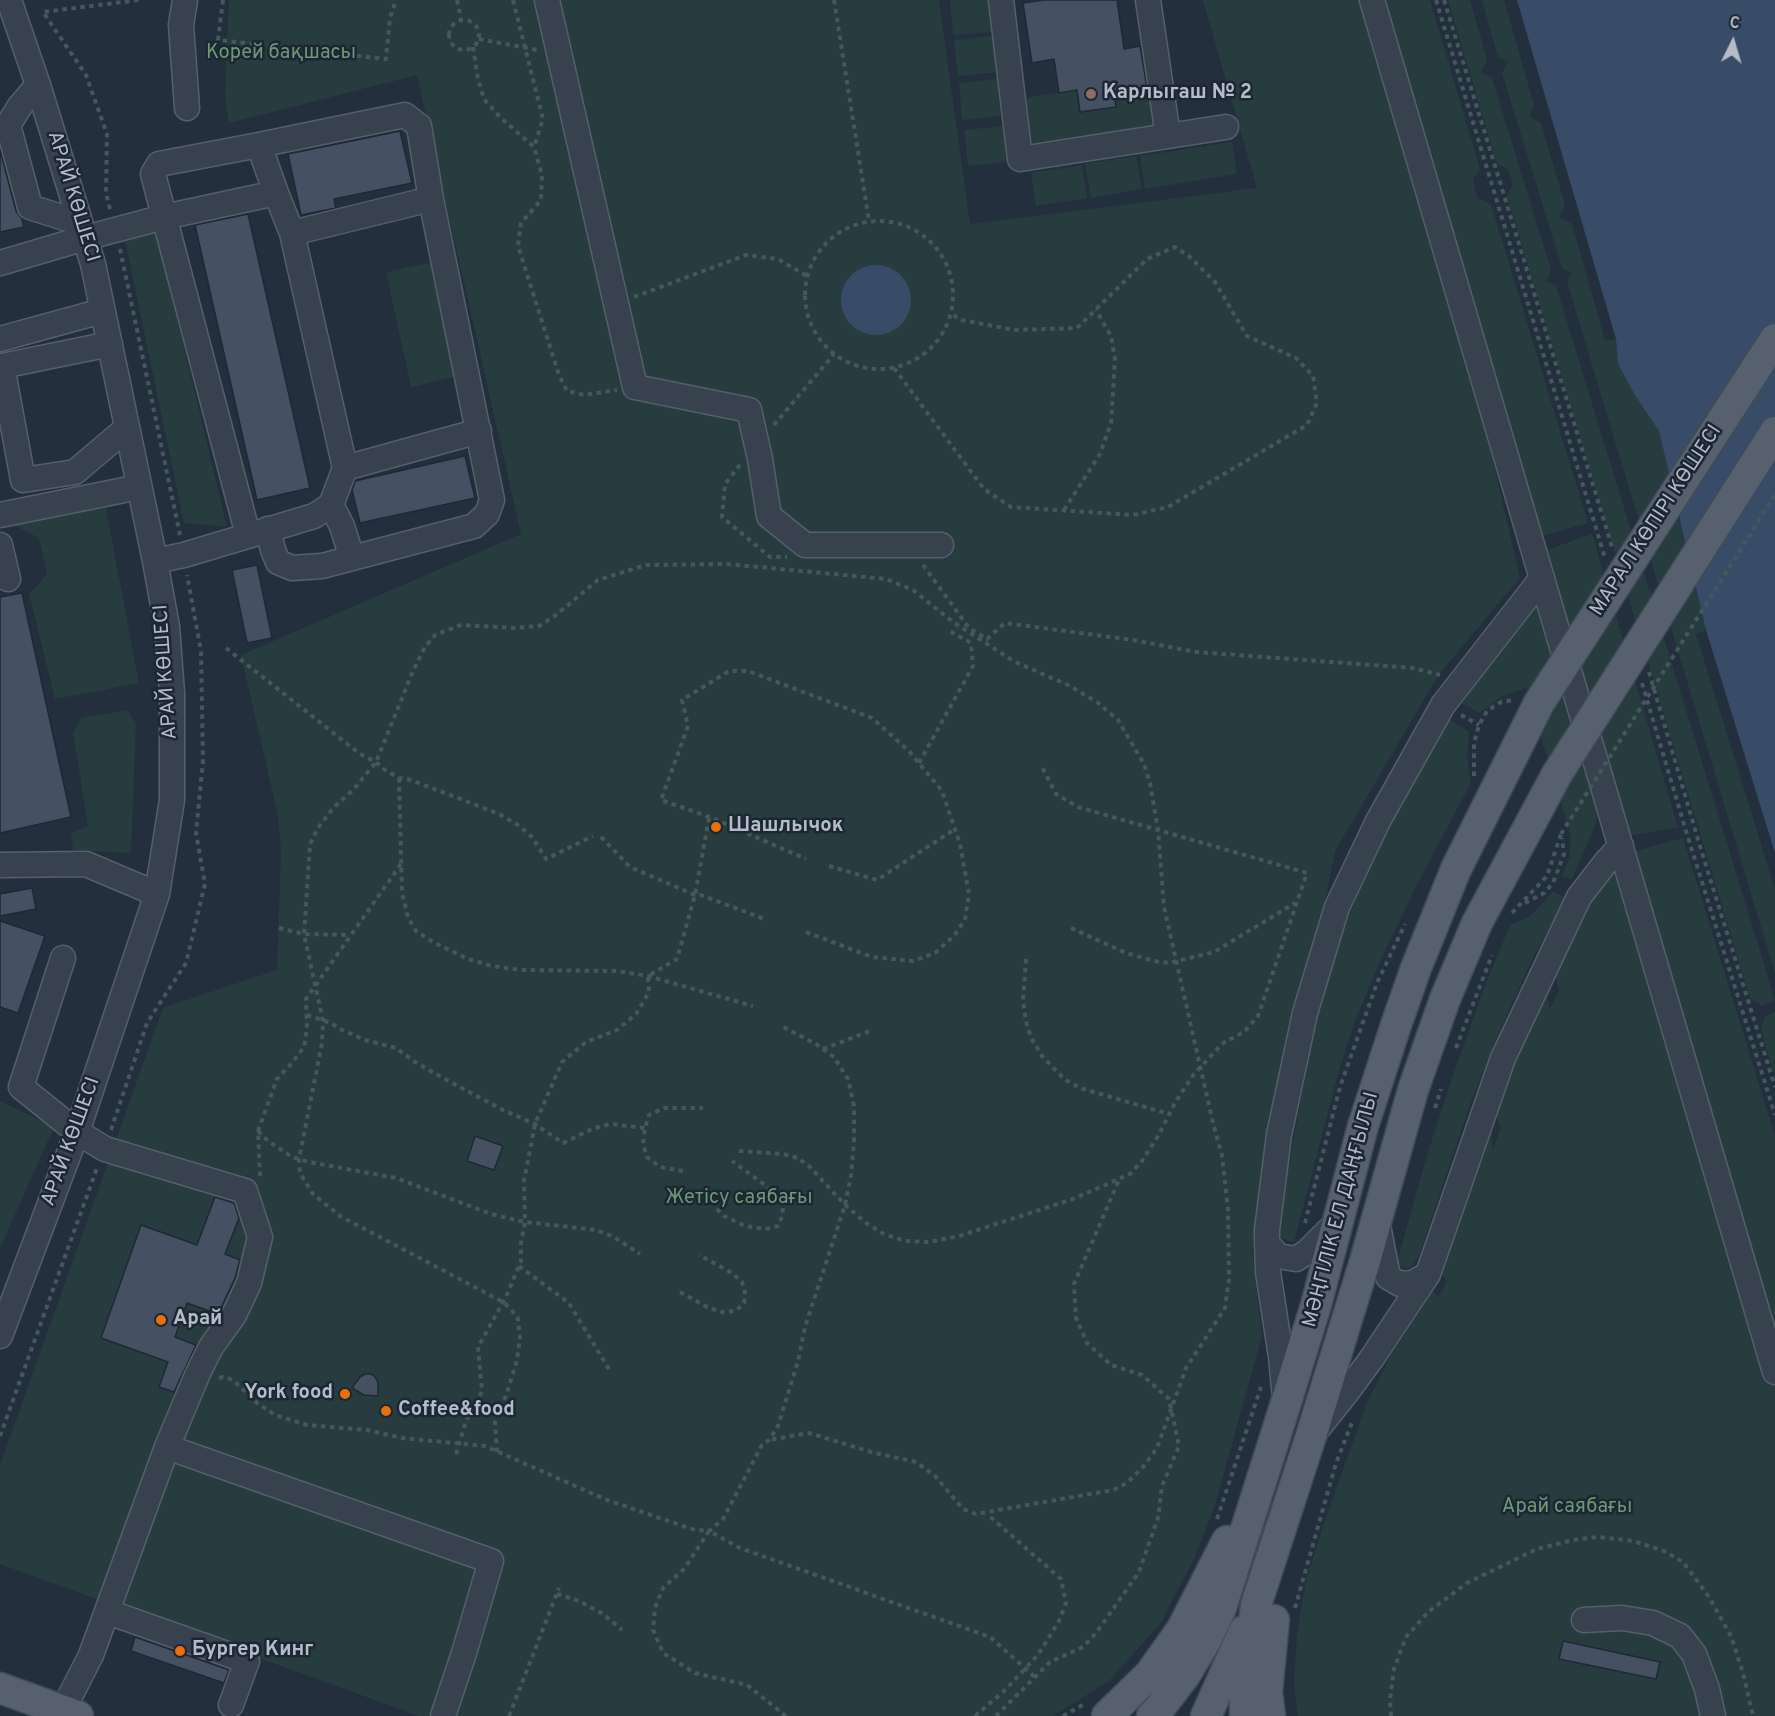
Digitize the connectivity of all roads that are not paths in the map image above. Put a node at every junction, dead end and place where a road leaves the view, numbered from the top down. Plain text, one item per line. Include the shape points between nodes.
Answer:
1 (9, 0) edge
2 (185, 0) edge
3 (546, 0) edge
4 (1001, 0) edge
5 (1148, 0) edge
6 (1372, 0) edge
7 (38, 85) junction
8 (187, 108) dead end
9 (1226, 127) dead end
10 (1168, 136) junction
11 (260, 145) junction
12 (276, 193) junction
13 (431, 199) junction
14 (164, 217) junction
15 (83, 230) junction
16 (292, 233) junction
17 (0, 263) edge
18 (102, 311) junction
19 (0, 339) edge
20 (1775, 339) edge
21 (110, 344) junction
22 (127, 428) junction
23 (479, 431) junction
24 (1775, 432) edge
25 (345, 468) junction
26 (139, 487) junction
27 (331, 505) junction
28 (0, 514) edge
29 (258, 532) junction
30 (0, 545) edge
31 (941, 545) dead end
32 (352, 558) junction
33 (155, 561) junction
34 (1542, 578) junction
35 (8, 579) dead end
36 (1526, 702) joint
37 (1621, 846) junction
38 (0, 864) edge
39 (157, 894) junction
40 (63, 958) dead end
41 (77, 1132) junction
42 (1377, 1216) junction
43 (1338, 1221) junction
44 (1267, 1243) junction
45 (1428, 1274) junction
46 (7, 1297) edge
47 (0, 1336) edge
48 (1775, 1372) edge
49 (1285, 1407) junction
50 (167, 1447) junction
51 (1306, 1450) junction
52 (1265, 1469) junction
53 (1256, 1605) junction
54 (108, 1612) junction
55 (1584, 1620) dead end
56 (0, 1664) edge
57 (11, 1692) edge
58 (231, 1705) dead end
59 (77, 1714) edge
60 (443, 1716) edge
61 (1107, 1716) edge
62 (1152, 1716) edge
63 (1206, 1716) edge
64 (1245, 1716) edge
65 (1270, 1716) edge
66 (1713, 1716) edge

1 - 7 street, АРАЙ КӨШЕСІ
2 - 8 street via 181,25
3 - 31 street via 635,387 749,410 769,516 805,545
4 - 10 street via 1020,159
5 - 10 street
6 - 34 street
7 - 15 street, АРАЙ КӨШЕСІ
7 - 15 street via 8,125 30,207
9 - 10 street
11 - 12 street
11 - 13 street via 405,115 419,126
11 - 14 street via 159,164 153,174
12 - 14 street
12 - 16 street
13 - 16 street
13 - 23 street
14 - 15 street via 116,230
14 - 29 street
15 - 17 street
15 - 18 street, АРАЙ КӨШЕСІ
16 - 25 street
18 - 19 street
18 - 21 street, АРАЙ КӨШЕСІ
20 - 36 main road, МАРАЛ КӨПІРІ КӨШЕСІ, bridge
21 - 22 street, АРАЙ КӨШЕСІ
21 - 22 street via 2,366 23,480 75,472
22 - 26 street, АРАЙ КӨШЕСІ
23 - 25 street
23 - 32 street via 492,500 487,514 474,526
24 - 42 main road, МӘҢГІЛІК ЕЛ ДАҢҒЫЛЫ, bridge via 1557,774 1477,923 1413,1090
25 - 27 street
26 - 28 street
26 - 33 street, АРАЙ КӨШЕСІ
27 - 29 street via 314,516
27 - 32 street
29 - 32 street via 278,562 292,568
29 - 33 street
30 - 35 street
33 - 39 street, АРАЙ КӨШЕСІ via 167,627 172,693 172,800
34 - 37 street
34 - 44 street via 1443,705 1378,821 1337,907 1305,1012 1281,1124
36 - 43 main road, МӘҢГІЛІК ЕЛ ДАҢҒЫЛЫ via 1395,1025
37 - 45 street via 1579,897 1503,1058
37 - 48 street
38 - 39 street via 86,864
39 - 41 street, АРАЙ КӨШЕСІ
40 - 41 street via 21,1087
41 - 46 street, АРАЙ КӨШЕСІ
41 - 50 street via 105,1149 245,1191 260,1238 249,1283 234,1315 211,1347
42 - 45 street via 1388,1277 1400,1284 1413,1283
42 - 51 main road, МӘҢГІЛІК ЕЛ ДАҢҒЫЛЫ
43 - 44 street via 1296,1259 1278,1256
43 - 49 main road, МӘҢГІЛІК ЕЛ ДАҢҒЫЛЫ
44 - 49 street
45 - 51 street
46 - 47 street, АРАЙ КӨШЕСІ
49 - 52 main road, МӘҢГІЛІК ЕЛ ДАҢҒЫЛЫ
50 - 54 street
50 - 60 street via 491,1561
51 - 53 main road, МӘҢГІЛІК ЕЛ ДАҢҒЫЛЫ
51 - 65 main road via 1277,1586 1267,1692
52 - 61 main road via 1182,1629 1150,1674
52 - 62 main road, МӘҢГІЛІК ЕЛ ДАҢҒЫЛЫ via 1221,1608 1185,1675
53 - 63 main road
53 - 64 main road, МӘҢГІЛІК ЕЛ ДАҢҒЫЛЫ
54 - 58 street via 247,1661
54 - 59 street via 91,1655
55 - 66 street via 1642,1621 1680,1636 1694,1654
56 - 57 main road
57 - 59 main road

